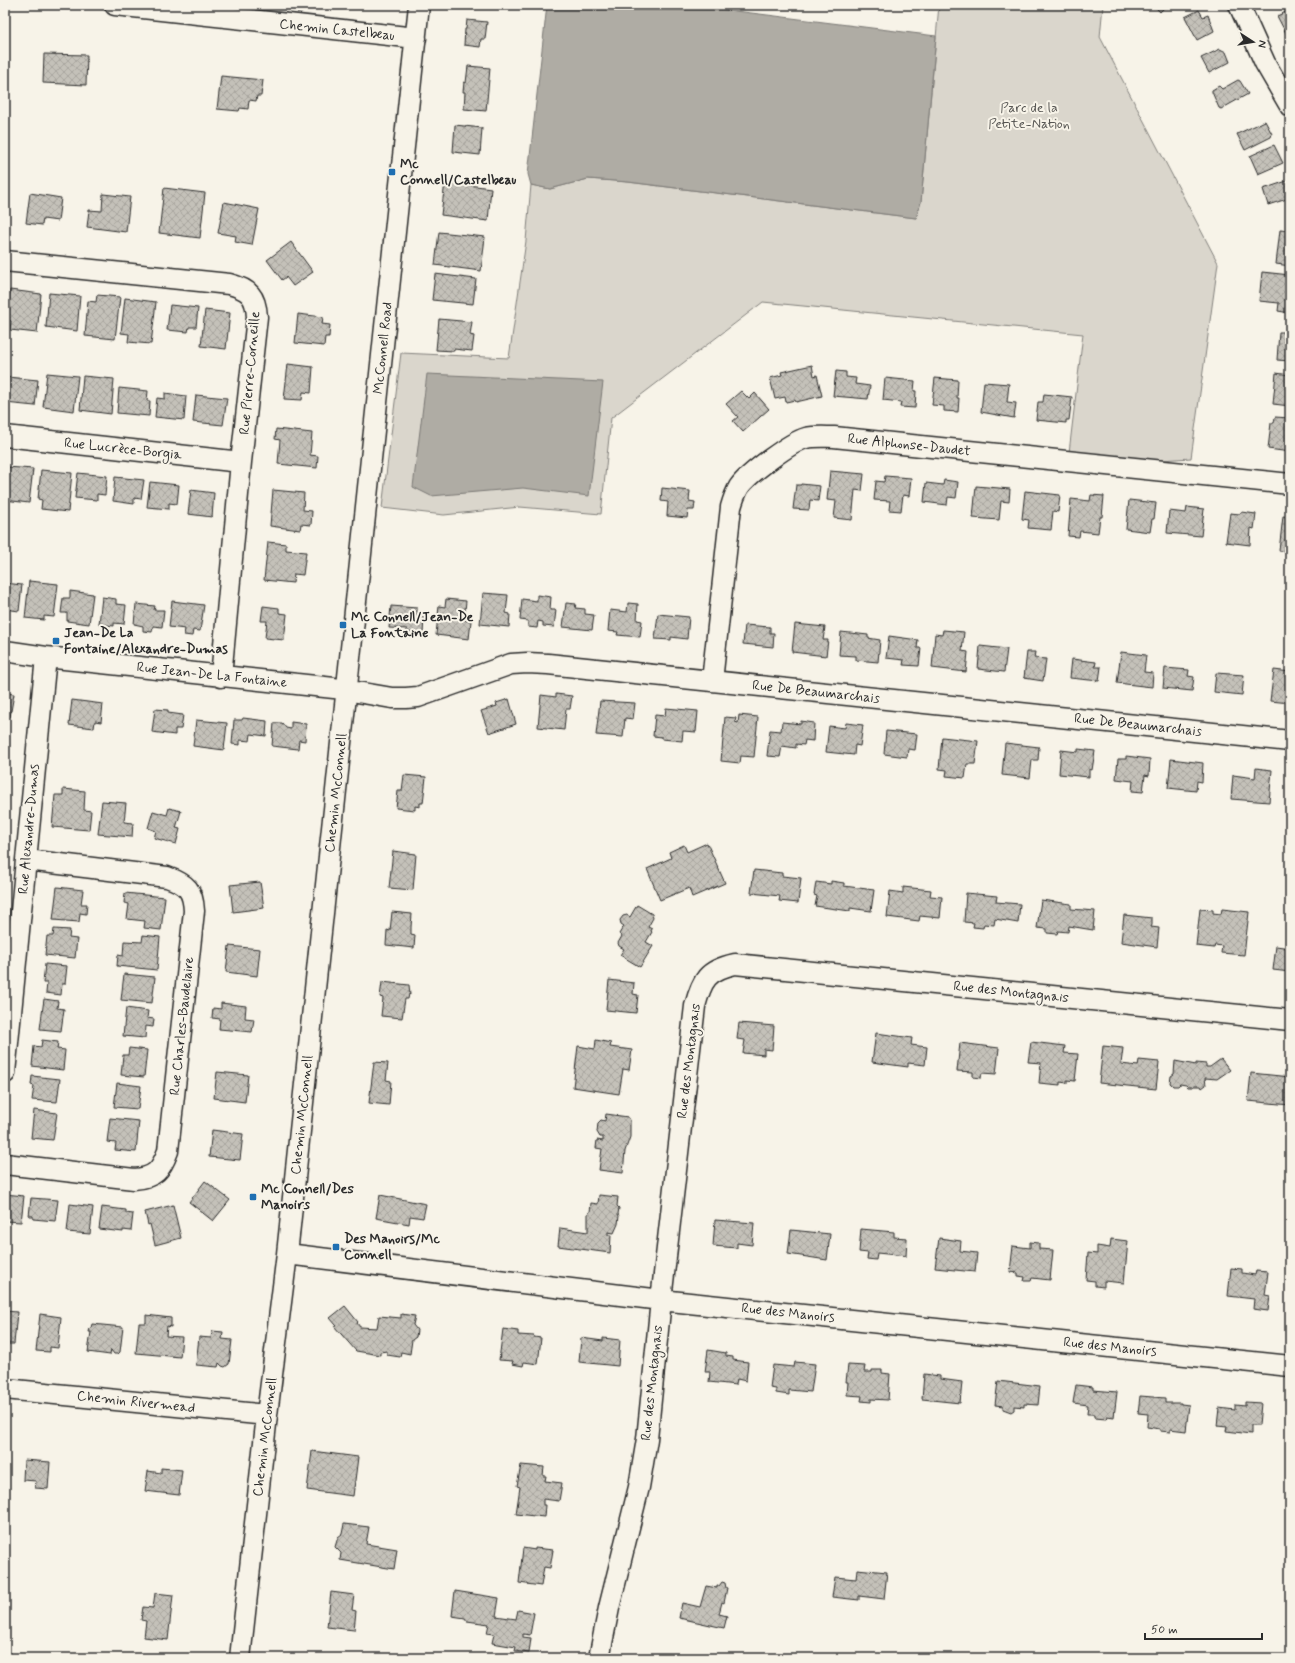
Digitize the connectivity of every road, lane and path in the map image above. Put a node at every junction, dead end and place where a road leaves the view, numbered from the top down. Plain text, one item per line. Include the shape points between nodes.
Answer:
1 (115, 5) edge
2 (419, 5) edge
3 (1239, 5) edge
4 (416, 38) junction
5 (1290, 106) edge
6 (5, 261) edge
7 (5, 436) edge
8 (241, 462) junction
9 (1290, 484) edge
10 (5, 652) edge
11 (46, 657) junction
12 (221, 676) junction
13 (712, 681) junction
14 (347, 690) junction
15 (1290, 741) edge
16 (27, 860) junction
17 (1290, 1020) edge
18 (5, 1073) edge
19 (5, 1164) edge
20 (287, 1254) junction
21 (661, 1300) junction
22 (1290, 1366) edge
23 (5, 1389) edge
24 (267, 1415) junction
25 (240, 1658) edge
26 (599, 1658) edge

1 - 4 street, Chemin Castelbeau
2 - 4 street, McConnell Road
3 - 5 street via 1265,63
4 - 14 street, McConnell Road
6 - 8 street, Rue Pierre-Corneille via 229,284 250,294 256,305 257,316
7 - 8 street, Rue Lucrèce-Borgia
8 - 12 street, Rue Pierre-Corneille
9 - 13 street, Rue Alphonse-Daudet via 834,437 805,438 792,444 748,477 734,497
10 - 11 street, Rue Jean-De La Fontaine
11 - 12 street, Rue Jean-De La Fontaine
11 - 16 street, Rue Alexandre-Dumas
12 - 14 street, Rue Jean-De La Fontaine
13 - 14 street, Rue De Beaumarchais via 526,663 506,666 418,697 392,698
13 - 15 street, Rue De Beaumarchais
14 - 20 street, Chemin McConnell
16 - 18 street, Rue Alexandre-Dumas
16 - 19 street, Rue Charles-Baudelaire via 167,877 179,881 188,888 193,899 194,911 168,1151 164,1163 157,1172 147,1178 134,1179
17 - 21 street, Rue des Montagnais via 735,964 720,967 708,976 699,990 695,1006
20 - 21 street, Rue des Manoirs
20 - 24 street, Chemin McConnell
21 - 22 street, Rue des Manoirs
21 - 26 street, Rue des Montagnais via 648,1439
23 - 24 street, Chemin Rivermead
24 - 25 street, Chemin McConnell

